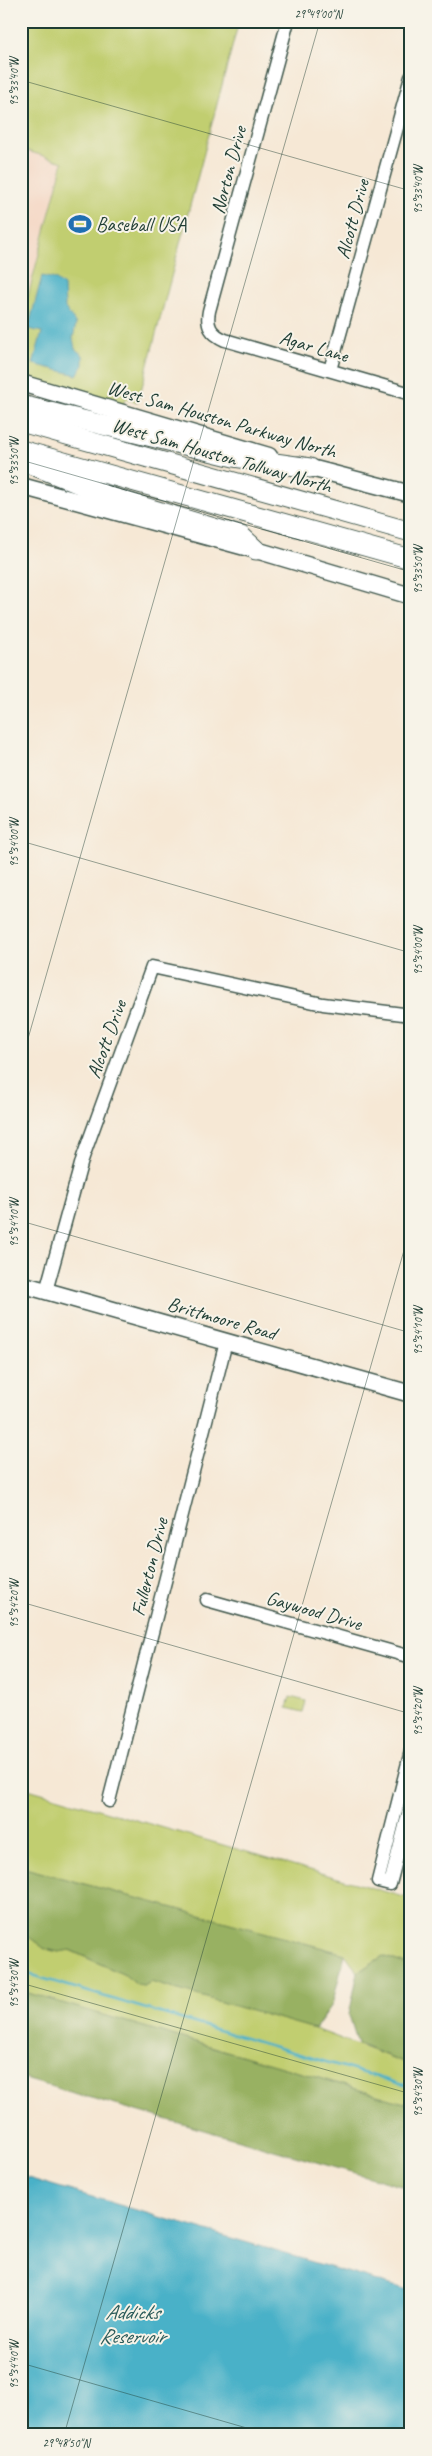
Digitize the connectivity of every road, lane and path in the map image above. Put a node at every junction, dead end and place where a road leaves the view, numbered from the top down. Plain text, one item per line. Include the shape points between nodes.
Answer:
1 (288, 21) edge
2 (411, 77) edge
3 (209, 329) joint
4 (330, 370) junction
5 (21, 383) edge
6 (411, 394) edge
7 (21, 405) edge
8 (21, 422) edge
9 (21, 450) edge
10 (21, 461) edge
11 (310, 468) junction
12 (21, 486) edge
13 (411, 494) edge
14 (411, 532) edge
15 (256, 550) junction
16 (411, 560) edge
17 (411, 596) edge
18 (411, 1015) edge
19 (21, 1284) edge
20 (46, 1291) junction
21 (226, 1342) junction
22 (411, 1394) edge
23 (207, 1600) dead end
24 (411, 1657) edge
25 (411, 1751) edge
26 (408, 1778) edge
27 (109, 1801) dead end
28 (411, 1803) edge

1 - 3 street, Norton Drive via 208,311
2 - 4 street, Alcott Drive
3 - 4 street, Agar Lane via 225,340
4 - 6 street, Agar Lane
5 - 11 main road, West Sam Houston Parkway North
7 - 11 highway via 234,457
8 - 14 highway, West Sam Houston Tollway North
9 - 16 highway
10 - 15 highway via 111,497 241,536
11 - 13 main road, West Sam Houston Parkway North
12 - 15 main road
15 - 17 main road
18 - 20 street, Alcott Drive via 322,1004 152,967 83,1157
19 - 20 main road, Brittmoore Road
20 - 21 main road, Brittmoore Road
21 - 22 main road, Brittmoore Road
21 - 27 street, Fullerton Drive
23 - 24 street, Gaywood Drive
25 - 26 street
26 - 28 street via 384,1882

